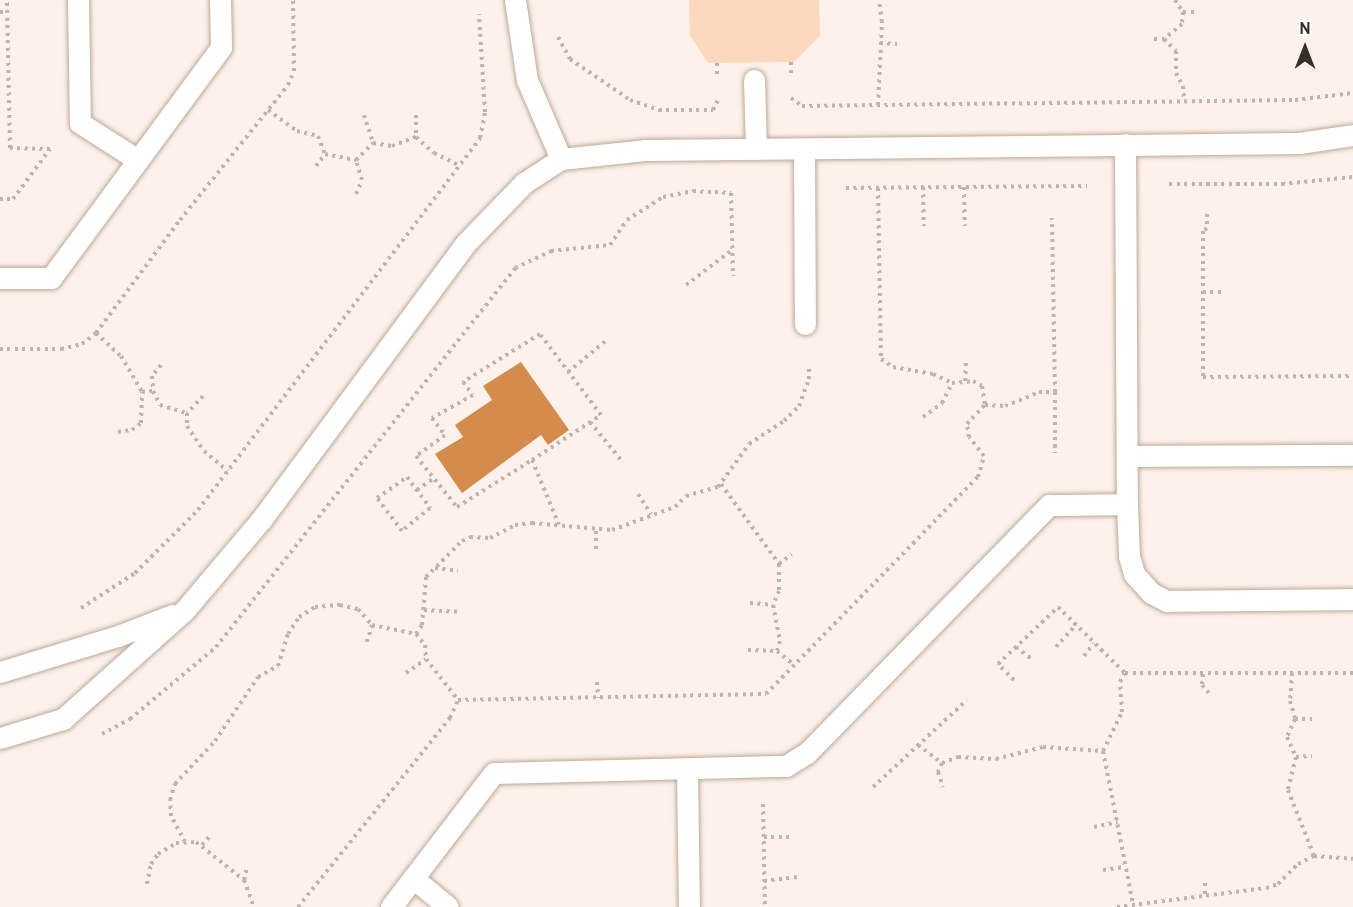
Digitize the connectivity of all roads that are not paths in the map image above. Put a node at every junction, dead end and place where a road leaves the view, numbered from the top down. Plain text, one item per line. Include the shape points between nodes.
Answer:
1 (78, 0) edge
2 (220, 0) edge
3 (515, 0) edge
4 (754, 80) dead end
5 (1353, 135) edge
6 (1125, 144) junction
7 (756, 149) junction
8 (804, 149) junction
9 (561, 159) junction
10 (138, 160) junction
11 (0, 278) edge
12 (805, 324) dead end
13 (1353, 455) edge
14 (1127, 456) junction
15 (1127, 504) junction
16 (1353, 599) edge
17 (184, 611) junction
18 (0, 672) edge
19 (0, 738) edge
20 (687, 770) junction
21 (413, 878) junction
22 (391, 907) edge
23 (448, 907) edge
24 (689, 907) edge

1 - 10 lane via 80,123
2 - 10 lane via 221,47
3 - 9 lane via 527,80
4 - 7 lane
5 - 6 lane via 1299,143
6 - 8 lane
6 - 14 lane
7 - 8 lane
7 - 9 lane via 645,150
8 - 12 lane
9 - 17 lane via 524,183 465,244 261,520
10 - 11 lane via 51,278
13 - 14 lane
14 - 15 lane
15 - 16 lane via 1129,556 1134,574 1151,593 1167,601
15 - 20 lane via 1049,505 798,760 768,769
17 - 18 lane
17 - 19 lane via 63,719
20 - 21 lane via 494,772
20 - 24 lane
21 - 22 lane
21 - 23 lane

